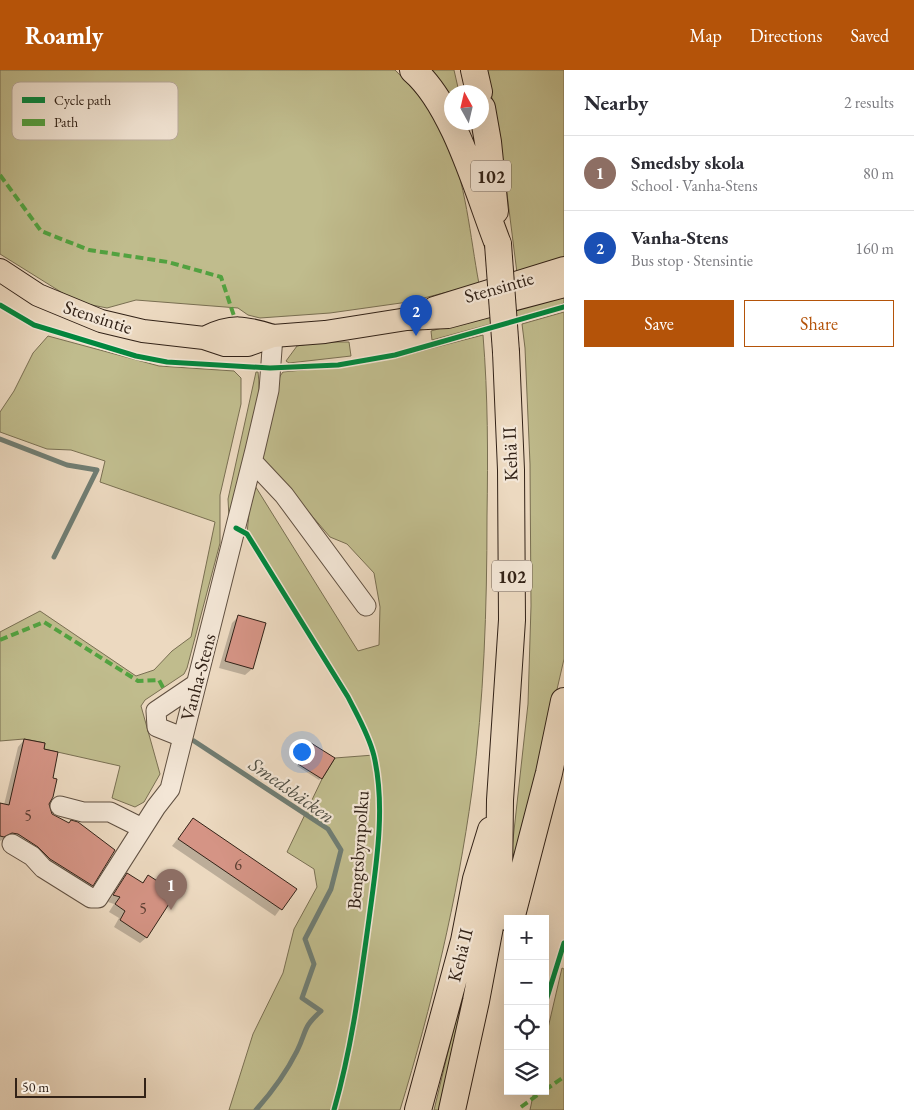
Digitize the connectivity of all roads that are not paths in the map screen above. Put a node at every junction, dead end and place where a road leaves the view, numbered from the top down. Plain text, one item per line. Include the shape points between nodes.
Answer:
1 (413, 70) edge
2 (474, 70) edge
3 (477, 85) edge
4 (486, 130) edge
5 (498, 244) junction
6 (564, 268) edge
7 (0, 270) edge
8 (564, 286) edge
9 (407, 319) junction
10 (273, 336) junction
11 (253, 462) junction
12 (366, 606) dead end
13 (196, 684) junction
14 (564, 701) edge
15 (182, 737) junction
16 (500, 800) junction
17 (60, 806) dead end
18 (142, 828) junction
19 (12, 844) dead end
20 (512, 915) edge
21 (504, 948) edge
22 (418, 1110) edge
23 (452, 1110) edge
24 (459, 1110) edge

1 - 5 highway via 434,94 455,134
2 - 3 highway
4 - 5 highway, Kehä II / 102
5 - 16 highway, Kehä II / 102, bridge via 511,470 512,620
6 - 9 main road, Stensintie via 444,303
7 - 10 main road, Stensintie via 38,294 101,322 143,332 204,338 224,345 242,345
8 - 9 main road, Stensintie via 448,318
9 - 10 main road, Stensintie via 325,332
10 - 11 street, Vanha-Stens via 269,390
11 - 12 street via 284,495
11 - 13 street, Vanha-Stens
13 - 15 street, Vanha-Stens
13 - 15 street via 154,715 156,727
14 - 20 highway
15 - 18 street, Vanha-Stens via 170,789
16 - 22 highway, Kehä II / 102 via 476,879 464,942
16 - 23 highway, Kehä II / 102 via 499,879
17 - 18 street via 83,812 110,812
18 - 19 street, Vanha-Stens via 98,898 91,898 43,868 32,856
21 - 24 highway via 473,1070

